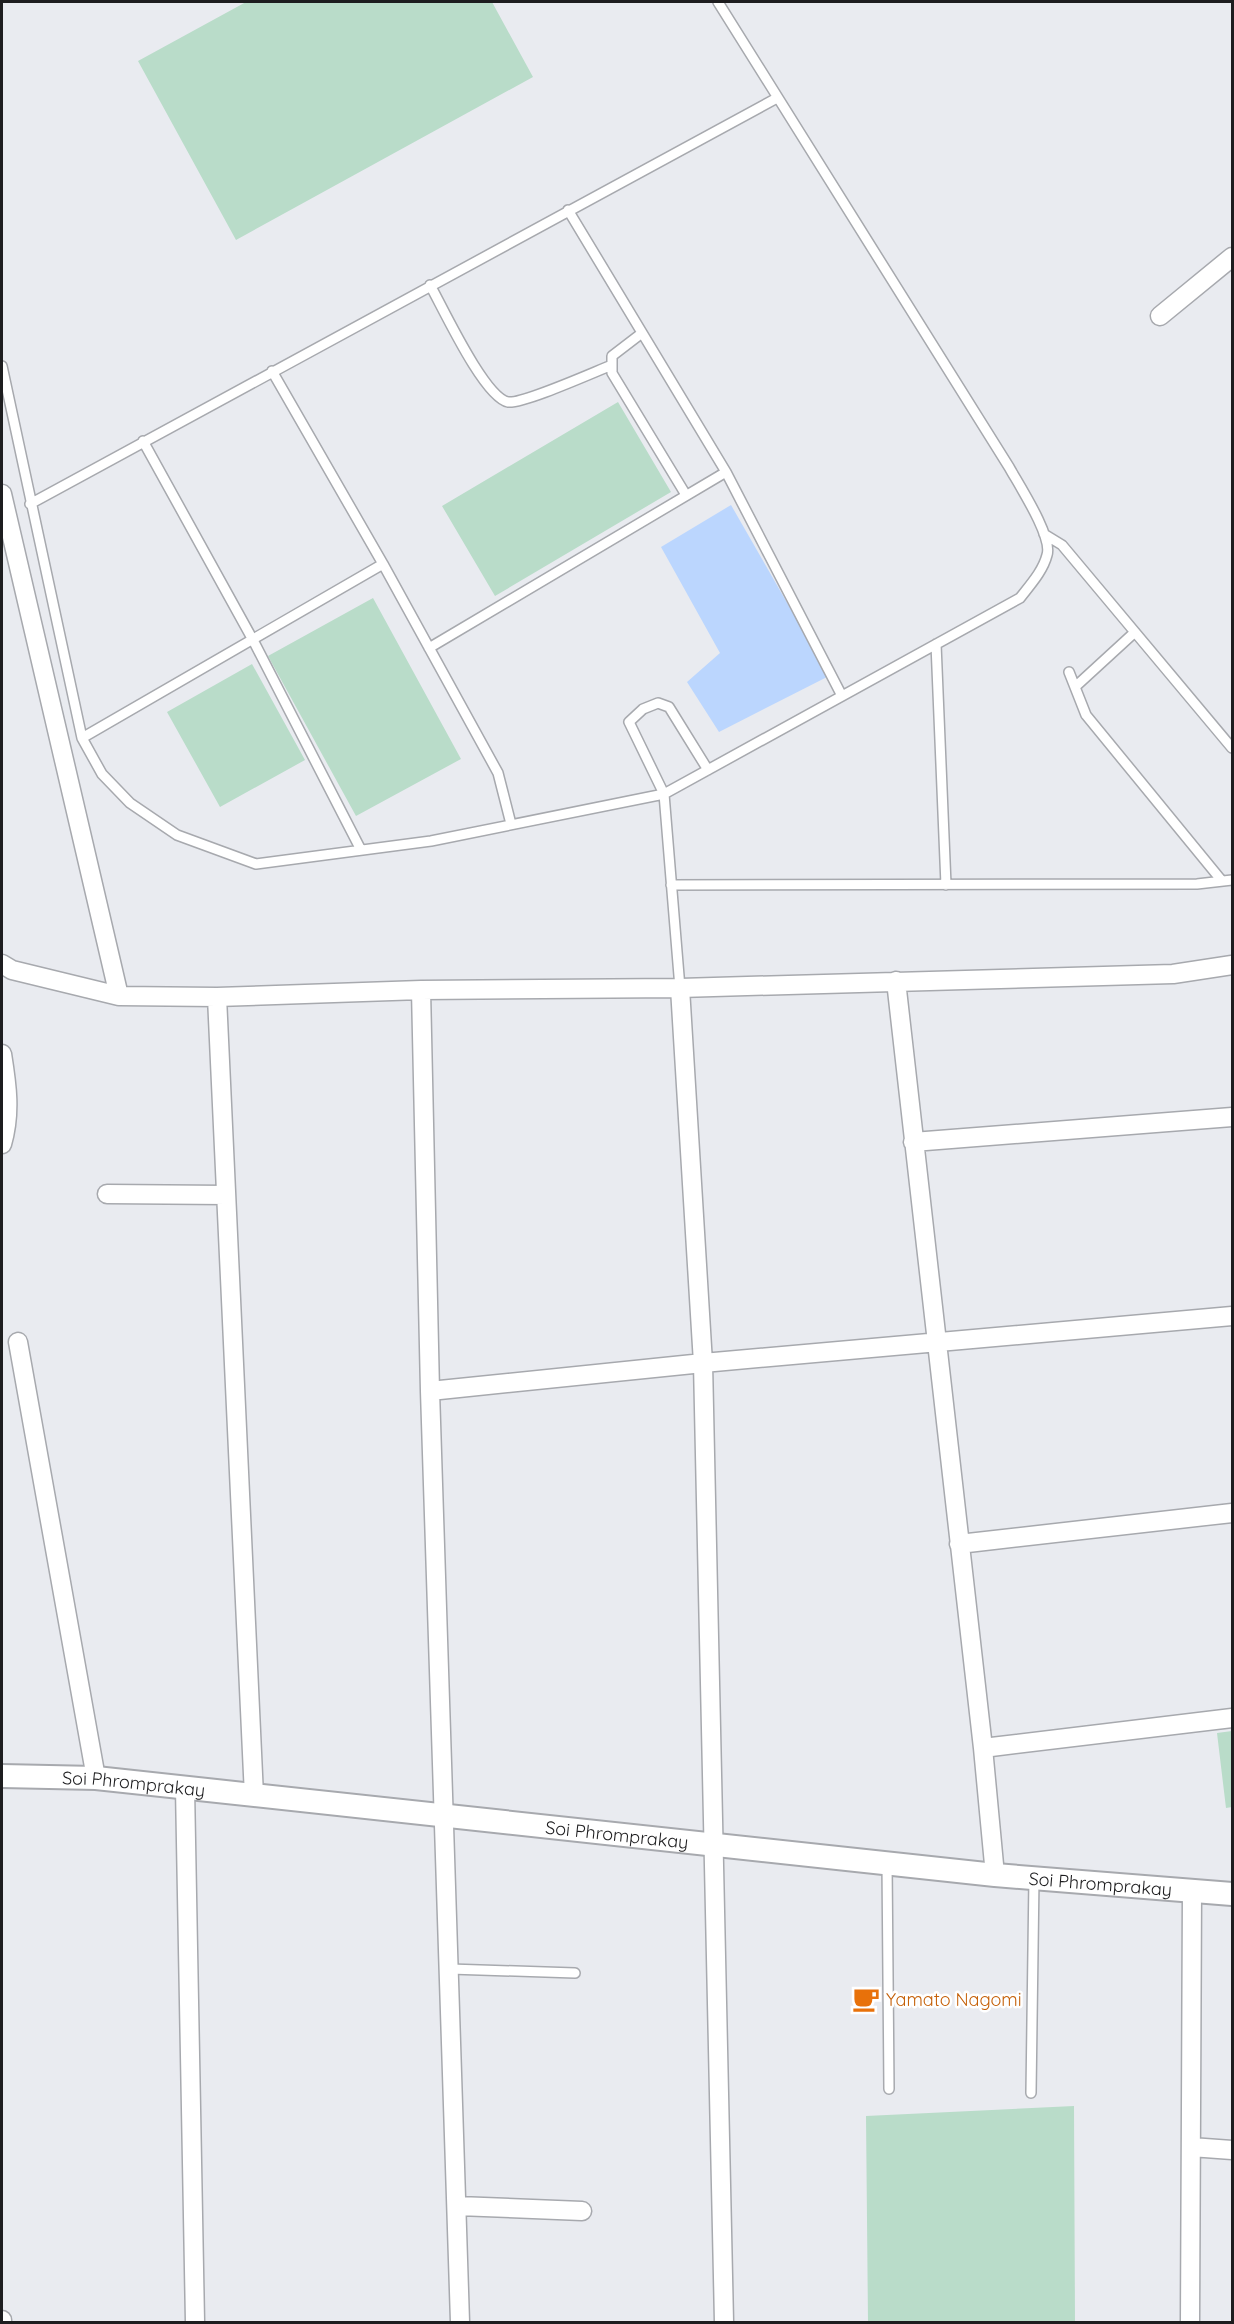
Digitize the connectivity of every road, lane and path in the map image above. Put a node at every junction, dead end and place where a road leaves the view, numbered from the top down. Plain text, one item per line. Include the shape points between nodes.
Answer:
1 (718, 2) edge
2 (777, 98) junction
3 (568, 210) junction
4 (1233, 257) edge
5 (430, 285) junction
6 (1160, 315) dead end
7 (642, 333) junction
8 (612, 365) junction
9 (2, 366) edge
10 (272, 370) junction
11 (144, 441) junction
12 (726, 472) junction
13 (2, 494) edge
14 (686, 495) junction
15 (30, 504) junction
16 (1044, 534) junction
17 (382, 564) junction
18 (1135, 632) junction
19 (253, 640) junction
20 (936, 644) junction
21 (429, 648) junction
22 (1069, 672) dead end
23 (1075, 687) junction
24 (842, 696) junction
25 (82, 738) junction
26 (1233, 747) edge
27 (708, 770) junction
28 (664, 794) junction
29 (511, 824) junction
30 (362, 850) junction
31 (1227, 880) edge
32 (671, 885) junction
33 (946, 885) junction
34 (2, 964) edge
35 (1233, 965) edge
36 (896, 981) junction
37 (680, 988) junction
38 (421, 990) junction
39 (119, 996) junction
40 (217, 997) junction
41 (2, 1054) edge
42 (1233, 1117) edge
43 (913, 1142) junction
44 (2, 1144) edge
45 (107, 1194) dead end
46 (226, 1196) junction
47 (1233, 1316) edge
48 (18, 1342) dead end
49 (935, 1342) junction
50 (703, 1363) junction
51 (430, 1391) junction
52 (1233, 1513) edge
53 (959, 1544) junction
54 (1233, 1718) edge
55 (983, 1748) junction
56 (2, 1776) edge
57 (96, 1778) junction
58 (185, 1788) junction
59 (254, 1796) junction
60 (446, 1814) junction
61 (713, 1845) junction
62 (886, 1863) junction
63 (995, 1875) junction
64 (1034, 1878) junction
65 (1192, 1891) junction
66 (1233, 1894) edge
67 (450, 1969) junction
68 (575, 1973) dead end
69 (889, 2089) dead end
70 (1031, 2093) dead end
71 (1191, 2147) junction
72 (1233, 2150) edge
73 (458, 2206) junction
74 (582, 2211) dead end
75 (195, 2322) edge
76 (460, 2322) edge
77 (724, 2322) edge
78 (1190, 2322) edge

1 - 2 lane
2 - 3 lane
2 - 16 lane via 1009,467
3 - 5 lane
3 - 7 lane
4 - 6 street
5 - 8 lane via 492,392 508,402
5 - 10 lane
7 - 8 lane via 612,356
7 - 12 lane
8 - 14 lane via 612,373
9 - 15 lane
10 - 11 lane
10 - 17 lane
11 - 15 lane
11 - 19 lane
12 - 14 lane
12 - 24 lane
13 - 39 street
14 - 21 lane
15 - 25 lane
16 - 18 lane via 1062,544
16 - 20 lane via 1048,553 1036,578 1020,598
17 - 19 lane
17 - 21 lane
18 - 23 lane
18 - 26 lane
19 - 25 lane
19 - 30 lane
20 - 24 lane
20 - 33 lane
21 - 29 lane via 498,773
22 - 23 lane
23 - 31 lane via 1086,715
24 - 27 lane
25 - 30 lane via 102,774 130,803 177,835 256,864
27 - 28 lane
27 - 28 lane via 669,707 658,703 643,709 629,722
28 - 29 lane
28 - 32 lane
29 - 30 lane
31 - 33 lane via 1197,884
32 - 33 lane
32 - 37 lane
34 - 39 street via 12,970
35 - 36 street via 1173,974
36 - 37 street
36 - 43 street
37 - 38 street
37 - 50 street
38 - 40 street
38 - 51 street
39 - 40 street
40 - 46 street
41 - 44 street via 8,1093
42 - 43 street
43 - 49 street
45 - 46 street
46 - 59 street
47 - 49 street
48 - 57 street
49 - 50 street
49 - 53 street
50 - 51 street
50 - 61 street
51 - 60 street
52 - 53 street
53 - 55 street
54 - 55 street
55 - 63 street
56 - 57 street, Soi Phromprakay
57 - 58 street, Soi Phromprakay
58 - 59 street, Soi Phromprakay
58 - 75 street
59 - 60 street, Soi Phromprakay
60 - 61 street, Soi Phromprakay
60 - 67 street
61 - 62 street, Soi Phromprakay
61 - 77 street
62 - 63 street, Soi Phromprakay
62 - 69 lane
63 - 64 street, Soi Phromprakay
64 - 65 street, Soi Phromprakay
64 - 70 lane
65 - 66 street, Soi Phromprakay
65 - 71 street
67 - 68 lane
67 - 73 street
71 - 72 street
71 - 78 street
73 - 74 street
73 - 76 street

